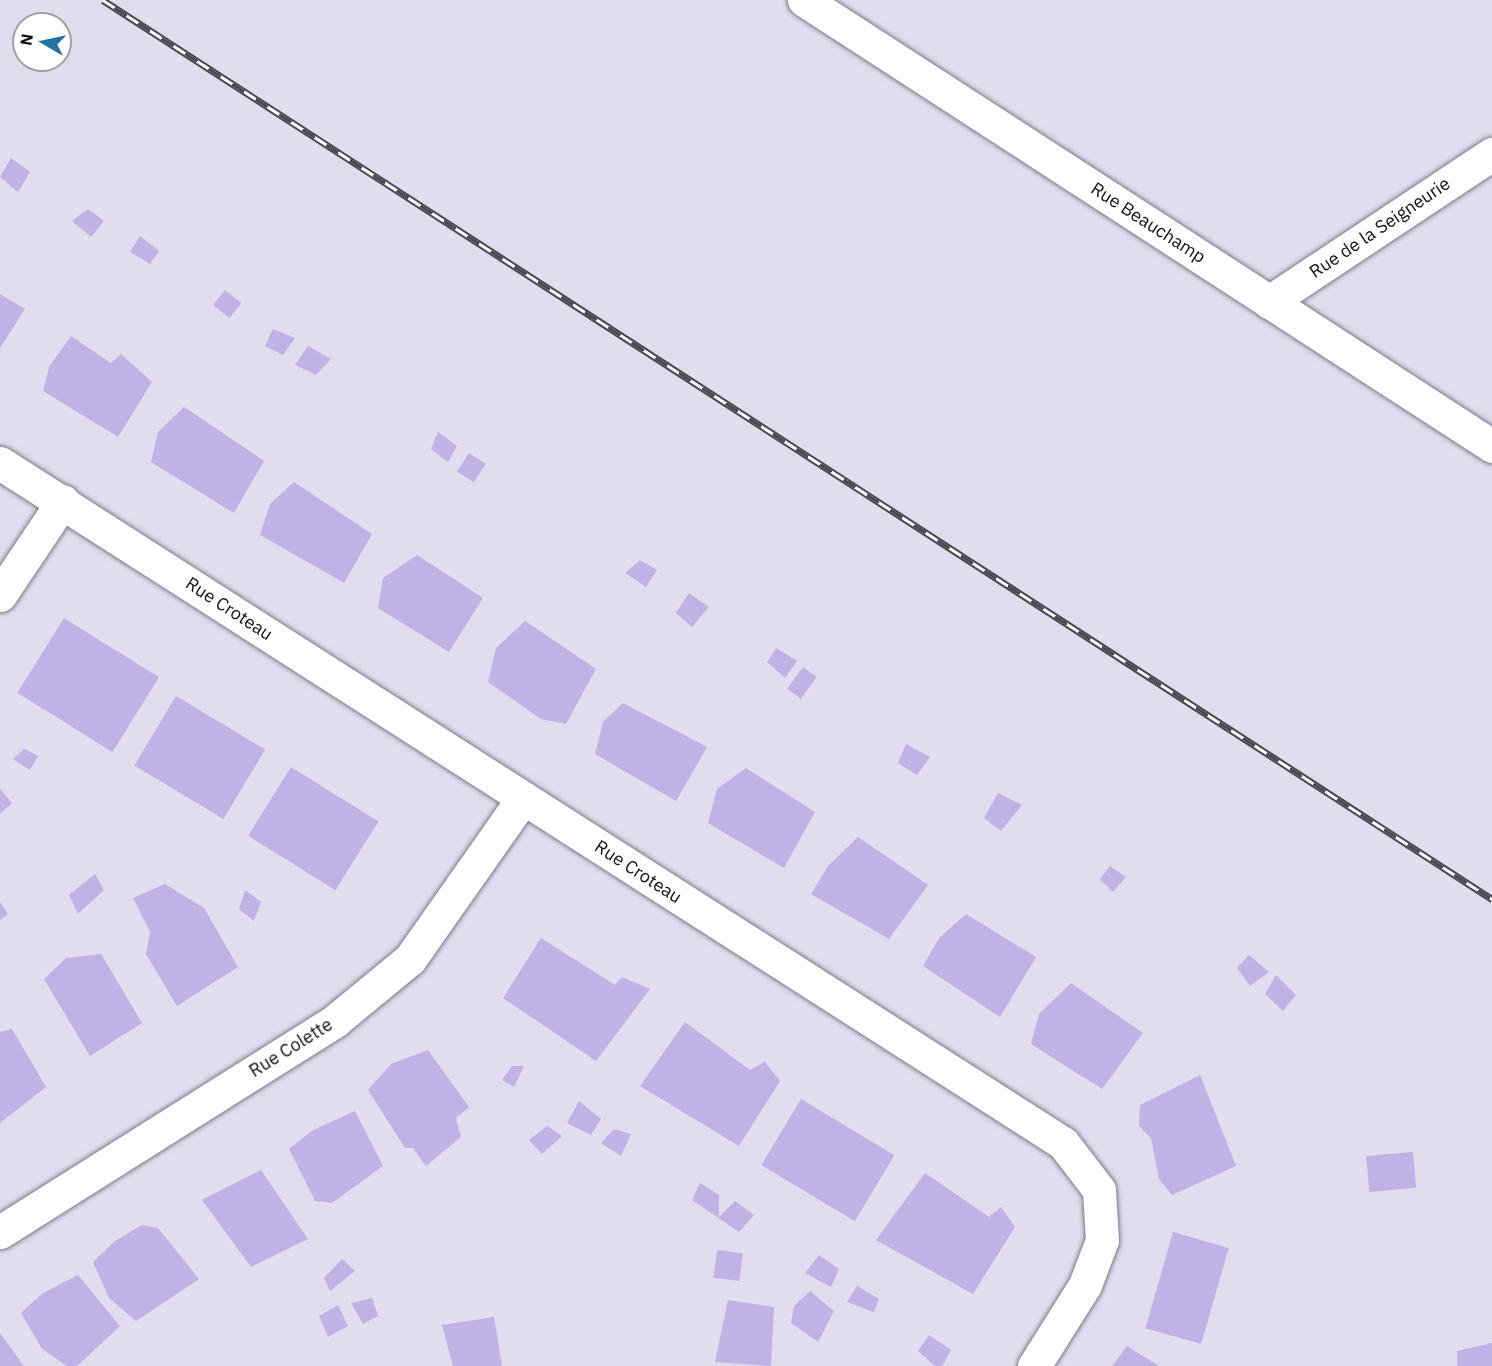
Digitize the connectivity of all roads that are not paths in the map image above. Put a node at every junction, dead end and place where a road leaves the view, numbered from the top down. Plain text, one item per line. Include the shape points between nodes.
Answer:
1 (804, 0) edge
2 (1492, 154) edge
3 (1269, 302) junction
4 (1492, 446) edge
5 (0, 464) edge
6 (63, 501) junction
7 (0, 595) edge
8 (523, 798) junction
9 (0, 1232) edge
10 (1034, 1366) edge

1 - 3 street, Rue Beauchamp
2 - 3 street, Rue de la Seigneurie
3 - 4 street, Rue Beauchamp
5 - 6 street, Rue Croteau
6 - 7 street
6 - 8 street, Rue Croteau
8 - 9 street, Rue Colette via 410,959 336,1020
8 - 10 street, Rue Croteau via 1063,1143 1099,1190 1102,1240 1085,1285

